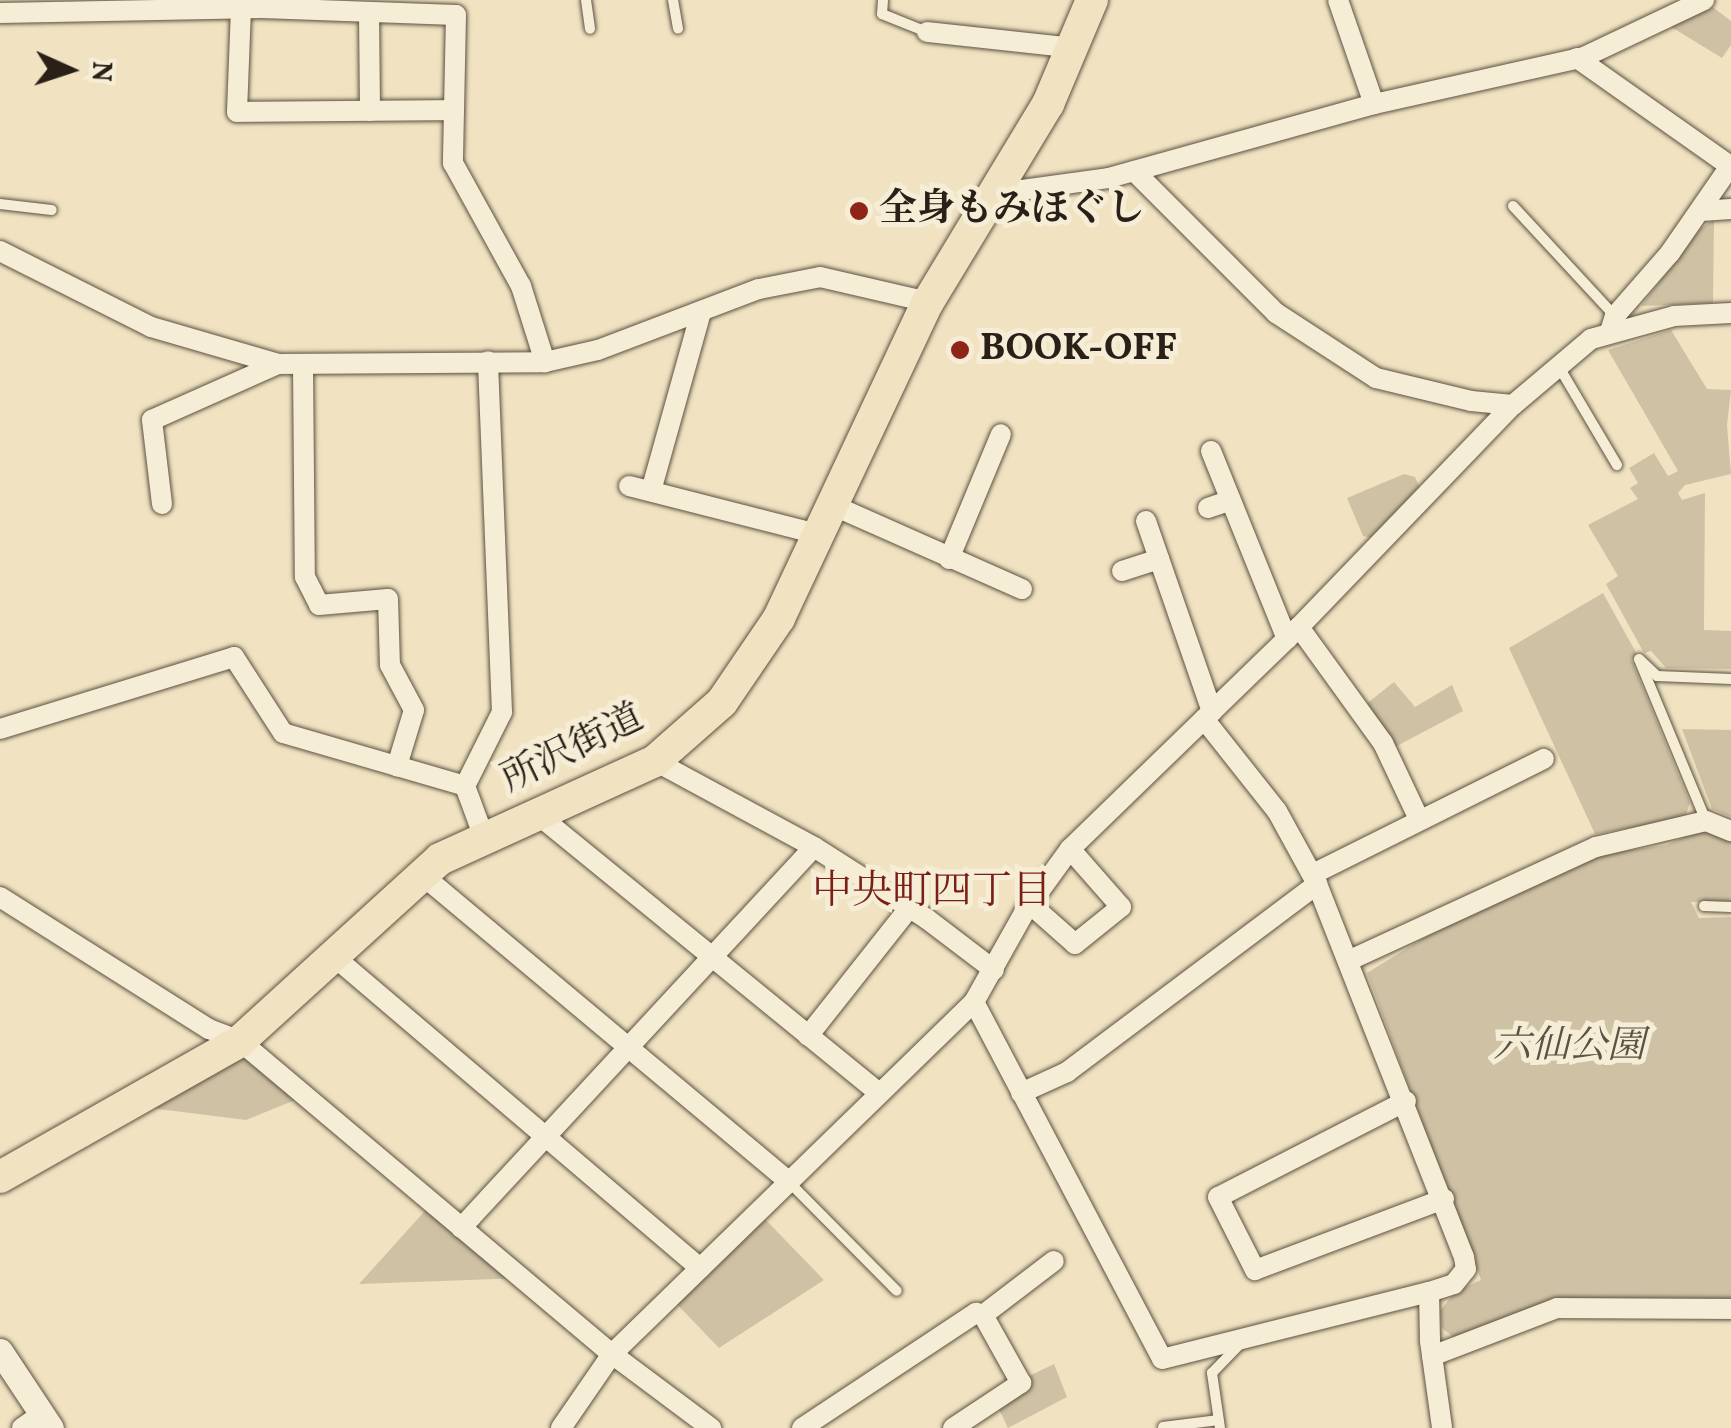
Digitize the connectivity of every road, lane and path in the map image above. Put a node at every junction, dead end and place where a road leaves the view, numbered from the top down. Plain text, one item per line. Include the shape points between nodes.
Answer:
1 (586, 0) edge
2 (673, 0) edge
3 (882, 0) edge
4 (1092, 0) edge
5 (1338, 0) edge
6 (1704, 0) edge
7 (241, 8) junction
8 (0, 12) edge
9 (369, 12) junction
10 (590, 28) dead end
11 (678, 28) dead end
12 (927, 32) joint
13 (1076, 48) junction
14 (1577, 58) junction
15 (1374, 104) junction
16 (454, 110) junction
17 (370, 111) junction
18 (1730, 165) edge
19 (1134, 171) junction
20 (992, 194) junction
21 (0, 204) edge
22 (1513, 206) dead end
23 (52, 210) dead end
24 (1731, 210) edge
25 (1701, 211) junction
26 (0, 251) edge
27 (928, 302) junction
28 (701, 312) junction
29 (1731, 313) edge
30 (1612, 324) junction
31 (488, 361) junction
32 (545, 362) junction
33 (278, 364) junction
34 (303, 364) junction
35 (1558, 366) junction
36 (1513, 405) junction
37 (1001, 434) dead end
38 (1212, 451) dead end
39 (1616, 465) dead end
40 (629, 486) dead end
41 (651, 491) junction
42 (1231, 500) junction
43 (162, 504) dead end
44 (1208, 508) dead end
45 (823, 519) junction
46 (1146, 521) dead end
47 (949, 558) junction
48 (1159, 559) junction
49 (1122, 571) dead end
50 (1022, 589) dead end
51 (1293, 633) junction
52 (1731, 679) edge
53 (1208, 716) junction
54 (0, 729) edge
55 (1544, 759) dead end
56 (655, 761) junction
57 (397, 766) junction
58 (466, 786) junction
59 (537, 814) junction
60 (1419, 818) junction
61 (1706, 821) junction
62 (1731, 830) edge
63 (483, 836) junction
64 (814, 847) junction
65 (1070, 850) junction
66 (421, 874) junction
67 (1315, 879) junction
68 (0, 897) edge
69 (1030, 904) junction
70 (1704, 906) dead end
71 (1731, 906) edge
72 (909, 908) junction
73 (331, 954) junction
74 (711, 958) junction
75 (1350, 960) junction
76 (994, 970) junction
77 (974, 1002) junction
78 (808, 1036) junction
79 (240, 1041) junction
80 (628, 1049) junction
81 (879, 1093) junction
82 (1021, 1094) junction
83 (1406, 1101) junction
84 (547, 1136) junction
85 (0, 1177) edge
86 (789, 1182) junction
87 (1444, 1200) junction
88 (461, 1228) junction
89 (1054, 1261) dead end
90 (700, 1268) junction
91 (897, 1292) dead end
92 (1429, 1292) junction
93 (1731, 1309) edge
94 (983, 1315) junction
95 (1244, 1340) junction
96 (0, 1351) edge
97 (612, 1354) junction
98 (1432, 1356) junction
99 (38, 1423) edge
100 (1220, 1424) edge
101 (1163, 1427) edge
102 (561, 1428) edge
103 (711, 1428) edge
104 (802, 1428) edge
105 (953, 1428) edge
106 (1442, 1428) edge

1 - 10 lane
2 - 11 lane
3 - 12 lane via 882,14
4 - 13 main road, 所沢街道
5 - 15 street
6 - 14 street
7 - 8 street
7 - 9 street
7 - 17 street via 237,112
9 - 16 street via 456,14
9 - 17 street
12 - 13 street
13 - 20 main road, 所沢街道
14 - 15 street
14 - 18 street
15 - 19 street
16 - 17 street
16 - 32 street via 453,163 522,286
18 - 25 street
19 - 20 street
19 - 36 street via 1276,314 1376,378
20 - 27 main road, 所沢街道
21 - 23 lane
22 - 30 lane
24 - 25 street
25 - 30 street
26 - 33 street via 151,327
27 - 28 street via 820,277 758,290
27 - 45 main road, 所沢街道
28 - 32 street
28 - 41 street
29 - 30 street
30 - 35 street
31 - 32 street
31 - 34 street
31 - 58 street via 502,712
33 - 34 street
33 - 43 street via 152,420
34 - 57 street via 304,577 319,605 388,599 390,665 414,710
35 - 36 street
35 - 39 lane
36 - 51 street
37 - 47 street
38 - 42 street
40 - 41 street
41 - 45 street
42 - 44 street
42 - 51 street
45 - 47 street
45 - 56 main road, 所沢街道 via 750,666 722,702
46 - 48 street
47 - 50 street
48 - 49 street
48 - 53 street
51 - 53 street
51 - 60 street via 1384,743
52 - 61 lane via 1657,676 1639,659
53 - 65 street
53 - 67 street via 1278,811
54 - 57 street via 234,657 283,732
55 - 60 street
56 - 59 main road, 所沢街道
56 - 64 street
57 - 58 street
58 - 63 street
59 - 63 main road, 所沢街道
59 - 74 street
60 - 67 street
61 - 62 street
61 - 75 street via 1596,847
63 - 66 main road, 所沢街道
64 - 72 street
64 - 74 street
65 - 69 street
65 - 69 street via 1121,907 1075,944
66 - 73 main road, 所沢街道
66 - 80 street
67 - 75 street
67 - 82 street via 1067,1072
68 - 79 street via 209,1029
69 - 76 street
70 - 71 lane
72 - 76 street
72 - 78 street
73 - 79 main road, 所沢街道
73 - 84 street
74 - 78 street
74 - 80 street
75 - 83 street
76 - 77 street
77 - 81 street
77 - 82 street
78 - 81 street
79 - 85 main road, 所沢街道
79 - 88 street
80 - 84 street
80 - 86 street
81 - 86 street
82 - 95 street via 1162,1359
83 - 87 street
83 - 87 street via 1218,1197 1255,1270
84 - 88 street
84 - 90 street
86 - 90 street
86 - 91 lane
87 - 92 street via 1466,1268 1454,1284
88 - 97 street
89 - 94 street
90 - 97 street
92 - 95 street
92 - 98 street
93 - 98 street via 1557,1308
94 - 104 street via 976,1313
94 - 105 street via 1021,1383
95 - 100 lane via 1212,1373
96 - 99 street
97 - 102 street
97 - 103 street
98 - 106 street
100 - 101 lane

